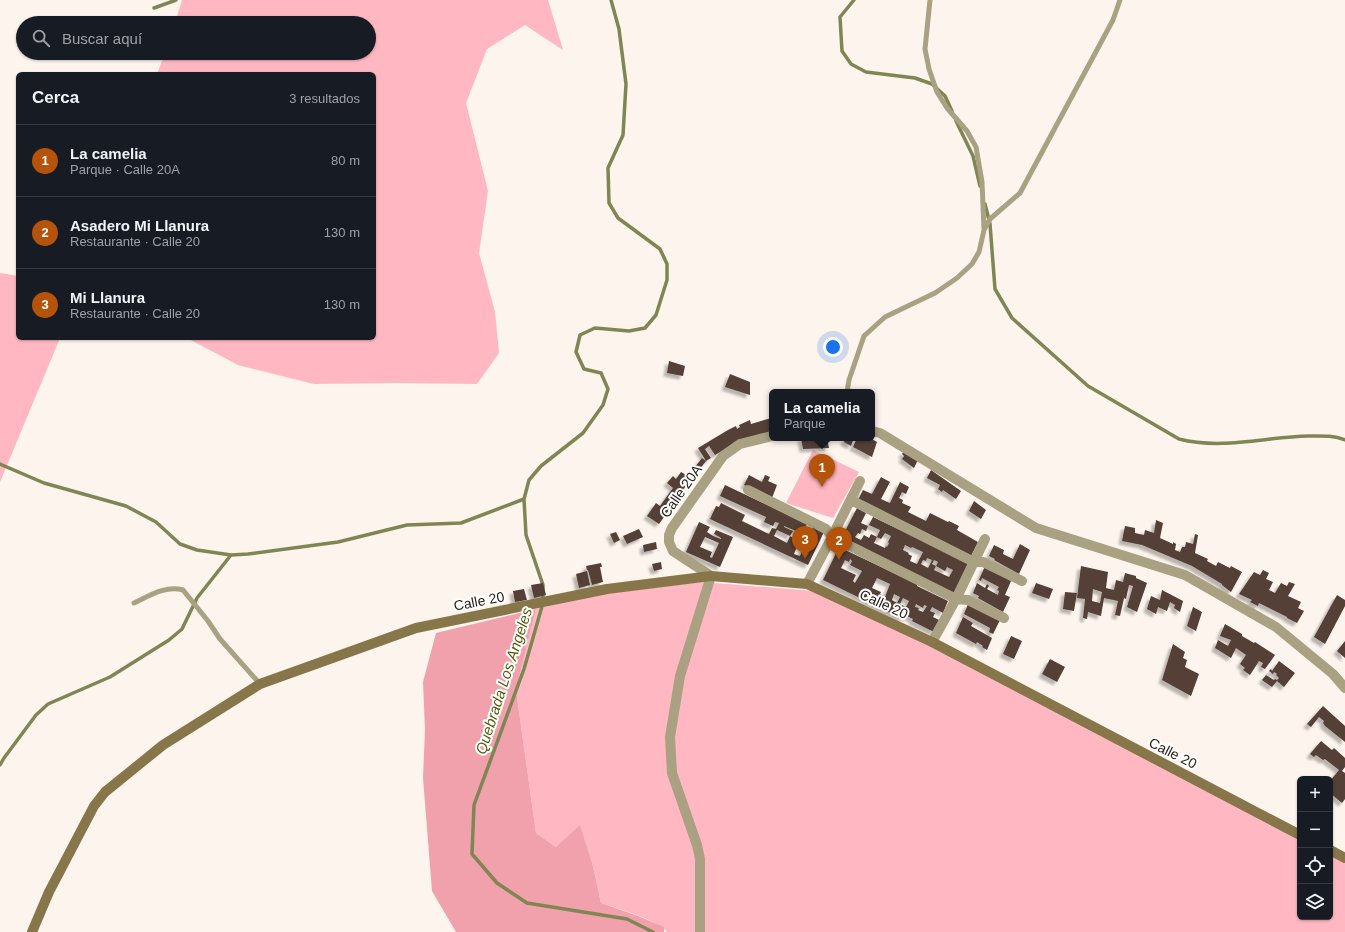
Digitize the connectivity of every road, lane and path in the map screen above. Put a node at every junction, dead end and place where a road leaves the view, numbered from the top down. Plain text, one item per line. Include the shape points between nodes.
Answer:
1 (930, 0) edge
2 (1120, 0) edge
3 (984, 230) junction
4 (848, 389) edge
5 (875, 432) edge
6 (769, 437) edge
7 (860, 481) dead end
8 (748, 490) dead end
9 (851, 500) junction
10 (832, 537) junction
11 (985, 539) dead end
12 (974, 562) junction
13 (711, 576) junction
14 (1022, 581) dead end
15 (807, 584) junction
16 (956, 599) junction
17 (134, 603) dead end
18 (1004, 618) dead end
19 (932, 642) junction
20 (260, 684) junction
21 (1345, 688) edge
22 (1297, 833) edge
23 (1333, 852) edge
24 (1345, 858) edge
25 (32, 932) edge
26 (700, 932) edge

1 - 3 lane via 925,50 928,69 937,92 976,147 982,182
2 - 3 lane via 1109,26 1020,193 990,219
3 - 4 lane via 979,252 972,264 957,278 935,293 885,317 864,336
5 - 21 street via 1036,528 1185,575 1276,627 1334,674
6 - 13 street, Calle 20A via 740,444 723,456 669,535 673,551
7 - 9 street
8 - 10 street via 826,529
9 - 10 street
9 - 12 street
10 - 15 street
10 - 16 street
11 - 12 street
12 - 14 street via 983,562
12 - 16 street
13 - 15 main road, Calle 20
13 - 20 main road, Calle 20 via 607,589 416,628
13 - 26 street via 680,676 670,737 672,773 700,859
15 - 19 main road, Calle 20
16 - 18 street via 968,600
16 - 19 street
17 - 20 lane via 167,589 183,590 220,639
19 - 22 main road, Calle 20
20 - 25 main road, Calle 20 via 163,745 105,792 94,806 49,892
23 - 24 main road

